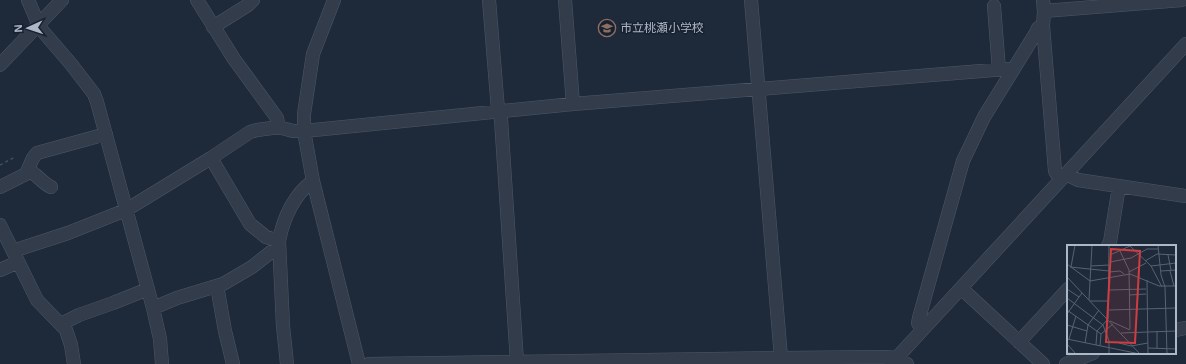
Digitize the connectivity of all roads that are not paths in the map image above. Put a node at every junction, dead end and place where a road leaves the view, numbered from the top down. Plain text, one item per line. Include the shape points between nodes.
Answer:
1 (28, 0) edge
2 (62, 0) edge
3 (197, 0) edge
4 (253, 0) edge
5 (334, 0) edge
6 (488, 0) edge
7 (565, 0) edge
8 (751, 0) edge
9 (1182, 0) edge
10 (994, 6) dead end
11 (1044, 6) edge
12 (38, 24) junction
13 (1043, 26) junction
14 (213, 27) junction
15 (1186, 44) edge
16 (0, 65) edge
17 (1005, 70) junction
18 (758, 88) junction
19 (573, 104) junction
20 (498, 110) junction
21 (279, 128) junction
22 (304, 131) junction
23 (106, 134) junction
24 (211, 158) junction
25 (28, 170) junction
26 (1064, 176) junction
27 (313, 182) junction
28 (1119, 186) junction
29 (0, 187) edge
30 (51, 187) dead end
31 (1186, 196) edge
32 (126, 210) junction
33 (0, 225) edge
34 (279, 245) junction
35 (1108, 245) edge
36 (16, 256) junction
37 (0, 270) edge
38 (217, 286) junction
39 (961, 288) junction
40 (148, 289) junction
41 (1067, 290) edge
42 (153, 308) junction
43 (62, 324) junction
44 (1186, 328) edge
45 (922, 330) junction
46 (1176, 330) edge
47 (1019, 342) junction
48 (1091, 354) edge
49 (780, 358) junction
50 (517, 362) junction
51 (658, 362) edge
52 (898, 362) edge
53 (74, 364) edge
54 (162, 364) edge
55 (233, 364) edge
56 (287, 364) edge
57 (361, 364) edge
58 (1043, 364) edge
59 (1066, 364) edge

1 - 12 street
2 - 12 street
3 - 14 street
4 - 14 street
5 - 22 street via 313,54
6 - 20 street
7 - 19 street
8 - 18 street
9 - 11 street
10 - 17 street
11 - 13 street
12 - 16 street
12 - 23 street via 94,94
13 - 17 street via 1038,28
13 - 26 street via 1055,171
14 - 21 street via 277,118
15 - 26 street
17 - 18 street
17 - 45 street via 963,161 919,318 918,323
18 - 19 street
18 - 49 street
19 - 20 street
20 - 22 street
20 - 50 street via 501,119
21 - 22 street
21 - 24 street via 250,132
22 - 27 street
23 - 25 street via 37,153
23 - 32 street
24 - 32 street
24 - 34 street via 250,224
25 - 29 street via 24,176
25 - 30 street
26 - 28 street
26 - 39 street
27 - 34 street via 303,190 291,207 281,229
27 - 57 street
28 - 31 street
28 - 35 street
32 - 36 street
32 - 40 street
33 - 36 street
34 - 38 street via 252,267
34 - 56 street
36 - 37 street
36 - 43 street via 36,300
38 - 42 street
38 - 55 street
39 - 45 street
39 - 47 street
40 - 42 street
40 - 43 street
41 - 47 street
42 - 54 street
43 - 53 street via 69,336
44 - 46 street
45 - 52 street
47 - 58 street
48 - 59 street
49 - 51 street
49 - 52 street
50 - 51 street
50 - 57 street

